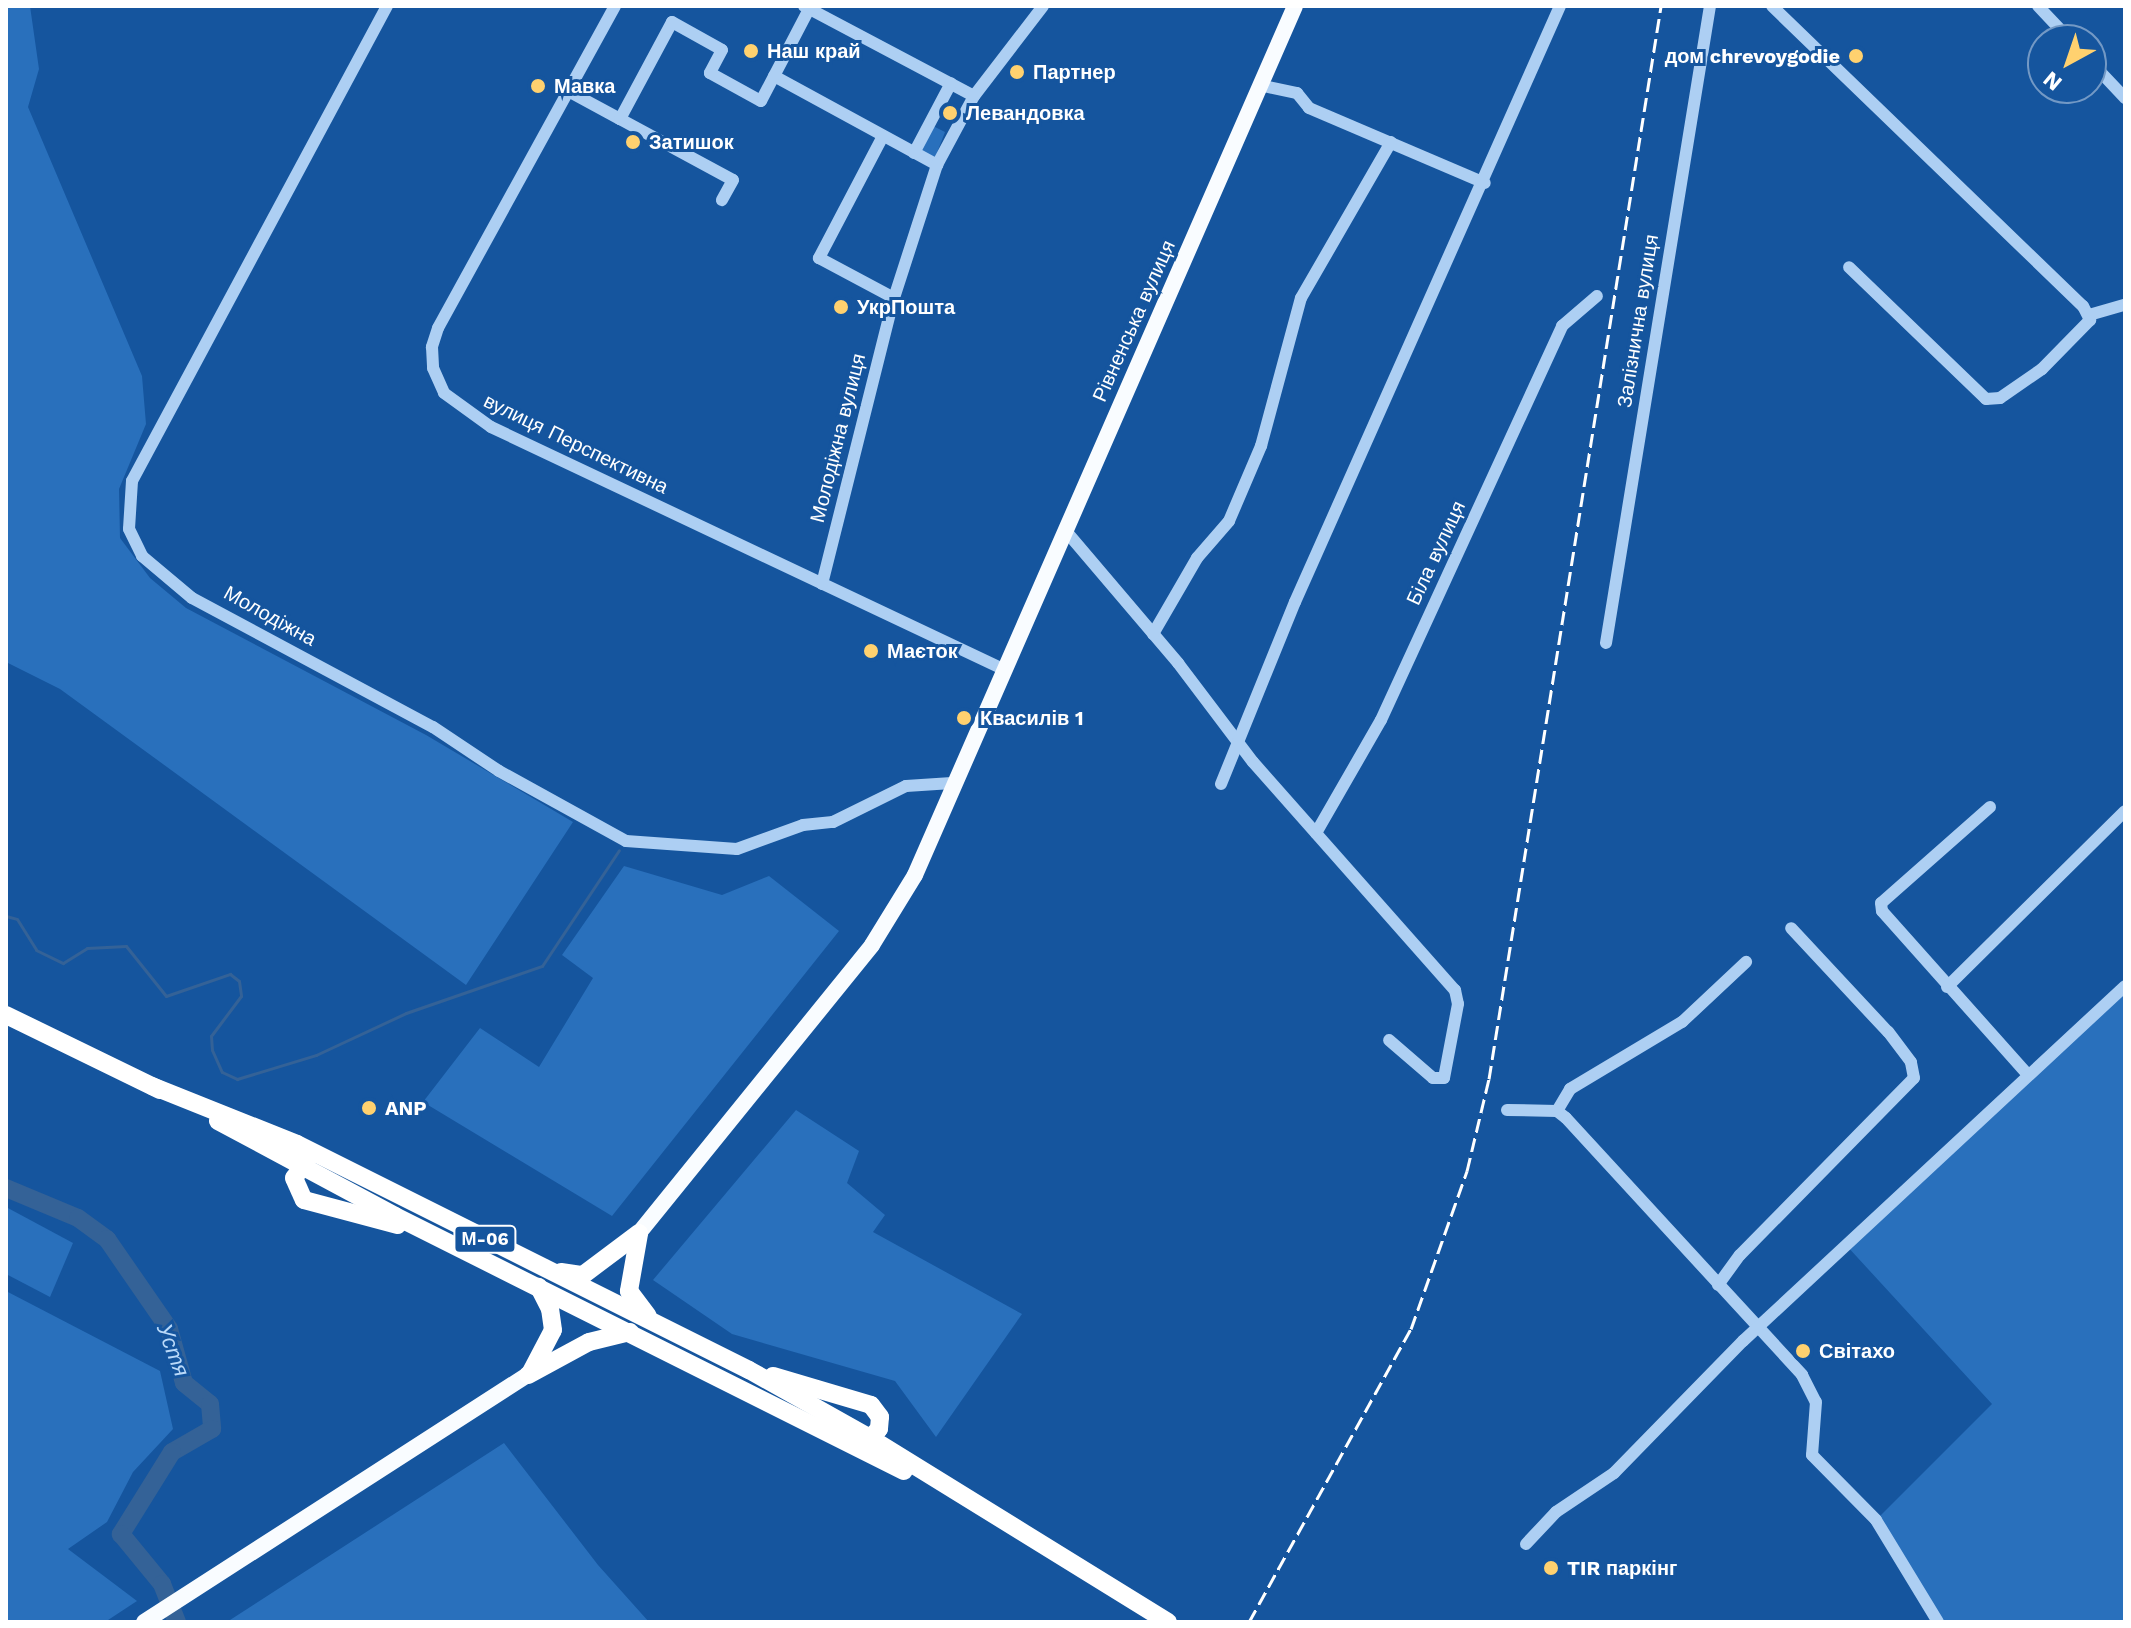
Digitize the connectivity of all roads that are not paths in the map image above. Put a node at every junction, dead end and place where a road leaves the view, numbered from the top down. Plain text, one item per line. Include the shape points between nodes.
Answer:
1 (387, 6) edge
2 (615, 6) edge
3 (1043, 6) edge
4 (1295, 6) edge
5 (1560, 6) edge
6 (1710, 6) edge
7 (1772, 6) edge
8 (2038, 6) edge
9 (806, 8) edge
10 (2055, 24) edge
11 (774, 76) junction
12 (2107, 79) edge
13 (951, 83) junction
14 (1259, 85) junction
15 (570, 92) junction
16 (974, 96) junction
17 (2125, 98) edge
18 (620, 119) junction
19 (883, 136) junction
20 (1391, 142) junction
21 (914, 153) junction
22 (937, 165) junction
23 (1485, 183) junction
24 (722, 200) dead end
25 (1849, 267) dead end
26 (1597, 296) dead end
27 (894, 298) junction
28 (2125, 305) edge
29 (2089, 315) junction
30 (1065, 530) junction
31 (822, 584) junction
32 (1153, 634) junction
33 (1606, 643) dead end
34 (1003, 669) junction
35 (1238, 742) junction
36 (952, 783) junction
37 (1221, 784) dead end
38 (1990, 807) dead end
39 (2125, 811) edge
40 (1316, 833) junction
41 (1791, 928) dead end
42 (1746, 962) dead end
43 (2125, 986) edge
44 (1947, 987) junction
45 (6, 1015) edge
46 (1389, 1040) dead end
47 (2028, 1075) junction
48 (152, 1086) junction
49 (1507, 1110) dead end
50 (1557, 1111) junction
51 (315, 1153) junction
52 (300, 1165) junction
53 (428, 1233) junction
54 (639, 1233) junction
55 (534, 1263) junction
56 (1718, 1285) junction
57 (539, 1287) junction
58 (656, 1323) junction
59 (1759, 1327) junction
60 (630, 1332) junction
61 (749, 1370) junction
62 (528, 1375) junction
63 (870, 1438) junction
64 (840, 1439) junction
65 (1007, 1523) junction
66 (1526, 1544) dead end
67 (148, 1619) edge
68 (1168, 1622) edge
69 (1938, 1622) edge

1 - 36 street, Молодіжна via 132,481 129,529 142,556 192,598 433,727 499,771 626,841 737,849 803,825 833,822 906,786
2 - 15 street, вулиця Перспективна
3 - 16 street, Молодіжна вулиця
4 - 14 main road, Рівненська вулиця
5 - 23 street
6 - 33 street, Залізнична вулиця
7 - 29 street
8 - 10 street
9 - 11 street
9 - 13 street
11 - 18 street via 761,101 710,73 722,50 672,22
11 - 19 street
12 - 17 street
13 - 16 street
13 - 21 street
14 - 20 street via 1297,93 1309,108
14 - 30 main road, Рівненська вулиця
15 - 18 street
15 - 31 street, вулиця Перспективна via 438,328 433,368 444,393 491,427
16 - 22 street, Молодіжна вулиця
18 - 24 street via 733,180
19 - 21 street
19 - 27 street via 819,258
20 - 23 street
20 - 32 street via 1301,298 1261,446 1229,521 1197,558
21 - 22 street
22 - 27 street, Молодіжна вулиця
23 - 35 street via 1295,602
25 - 29 street via 1986,399 2000,398 2042,369 2081,333
26 - 40 street, Біла вулиця via 1562,326 1381,720
27 - 31 street, Молодіжна вулиця
28 - 29 street
30 - 32 street
30 - 34 main road, Рівненська вулиця
31 - 34 street, вулиця Перспективна
32 - 35 street
34 - 36 main road, Рівненська вулиця
35 - 37 street
35 - 40 street
36 - 54 main road, Рівненська вулиця via 915,875 872,945
38 - 44 street via 1881,903
39 - 44 street
40 - 46 street via 1455,990 1458,1004 1444,1078 1433,1078
41 - 56 street via 1888,1032 1911,1062 1914,1078 1749,1246
42 - 50 street via 1682,1022 1570,1089
43 - 47 street
44 - 47 street
45 - 48 highway, М-06
47 - 59 street
48 - 51 highway, М-06
48 - 52 highway, М-06
49 - 50 street
50 - 56 street
51 - 52 highway
51 - 55 highway, М-06
52 - 53 highway, М-06
52 - 53 highway via 294,1178 297,1193 308,1203
53 - 57 highway, М-06
54 - 55 highway via 583,1275
54 - 58 highway via 629,1291
55 - 58 highway, М-06
56 - 59 street
57 - 60 highway, М-06
57 - 62 highway via 553,1330
58 - 61 highway, М-06
59 - 66 street via 1614,1473 1556,1512
59 - 69 street via 1802,1375 1816,1402 1812,1455 1876,1520
60 - 62 highway via 589,1342
60 - 64 highway, М-06
61 - 63 highway, М-06
61 - 63 highway via 871,1405 881,1424
62 - 67 main road
63 - 64 highway
63 - 65 highway, М-06
64 - 65 highway, М-06
65 - 68 highway, М-06

